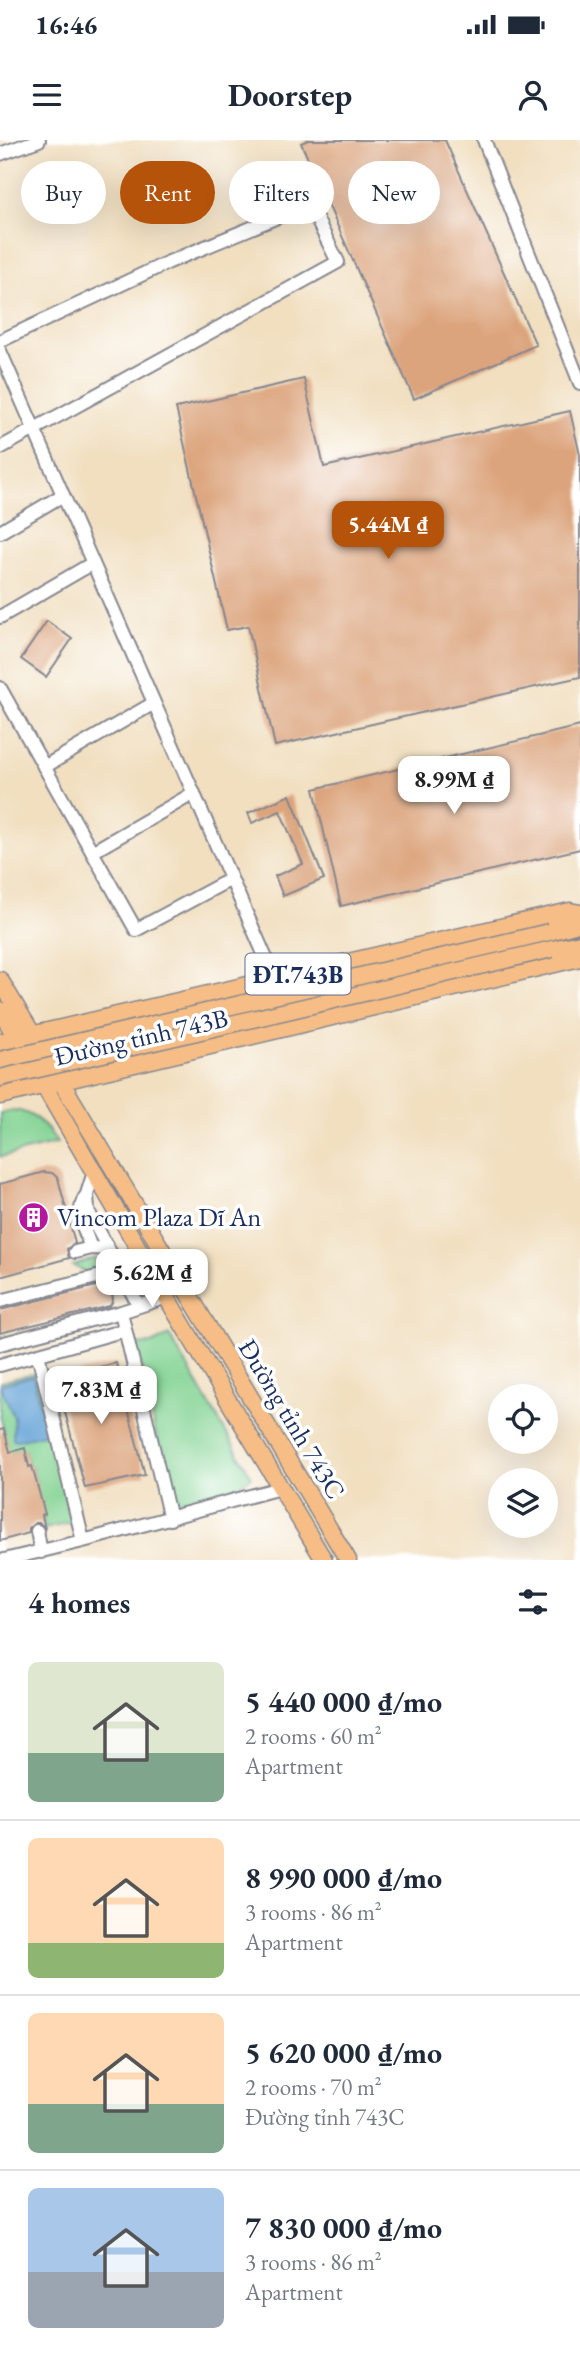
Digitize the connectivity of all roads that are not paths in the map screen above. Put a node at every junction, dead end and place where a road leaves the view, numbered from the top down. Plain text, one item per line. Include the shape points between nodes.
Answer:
1 (39, 140) edge
2 (485, 140) edge
3 (0, 154) edge
4 (0, 341) edge
5 (2, 360) edge
6 (580, 383) edge
7 (34, 429) junction
8 (0, 448) edge
9 (63, 495) junction
10 (0, 532) edge
11 (93, 563) junction
12 (0, 617) edge
13 (0, 688) edge
14 (154, 703) junction
15 (44, 767) junction
16 (194, 793) junction
17 (92, 852) junction
18 (231, 879) junction
19 (580, 913) edge
20 (580, 921) edge
21 (550, 940) junction
22 (580, 943) edge
23 (580, 958) edge
24 (275, 979) junction
25 (0, 980) edge
26 (0, 1010) edge
27 (25, 1036) junction
28 (0, 1042) edge
29 (0, 1060) edge
30 (0, 1078) edge
31 (59, 1081) junction
32 (43, 1086) junction
33 (0, 1096) edge
34 (94, 1172) junction
35 (87, 1194) junction
36 (90, 1248) junction
37 (108, 1249) junction
38 (75, 1252) dead end
39 (121, 1271) junction
40 (183, 1288) junction
41 (167, 1297) junction
42 (0, 1301) edge
43 (139, 1307) junction
44 (121, 1312) junction
45 (125, 1330) junction
46 (0, 1344) edge
47 (38, 1354) junction
48 (0, 1365) edge
49 (280, 1488) junction
50 (170, 1519) junction
51 (37, 1531) dead end
52 (83, 1541) junction
53 (41, 1552) junction
54 (344, 1555) edge
55 (4, 1560) edge
56 (323, 1560) edge

1 - 3 lane
2 - 6 lane
4 - 7 lane via 169,262 309,204 338,262
5 - 7 lane
7 - 8 lane
7 - 9 lane
9 - 10 lane
9 - 11 lane
11 - 12 lane
11 - 14 lane
13 - 15 lane
14 - 15 lane
14 - 16 lane
15 - 17 lane
16 - 17 lane
16 - 18 lane
17 - 18 lane via 136,930
18 - 24 lane
19 - 24 main road, Đường tỉnh 743B / ĐT.743B via 570,911
20 - 21 main road, ĐT.743B
21 - 22 main road, ĐT.743B
21 - 29 main road, ĐT.743B, bridge
21 - 30 main road, ĐT.743B, bridge
23 - 31 main road, Đường tỉnh 743B / ĐT.743B
24 - 27 main road, Đường tỉnh 743B / ĐT.743B
25 - 27 main road, Đường tỉnh 743C
26 - 27 main road, Đường tỉnh 743C
27 - 28 main road, Đường tỉnh 743B / ĐT.743B
27 - 31 main road, Đường tỉnh 743C
27 - 32 main road, Đường tỉnh 743C
31 - 32 main road, Đường tỉnh 743B / ĐT.743B
31 - 40 main road, Đường tỉnh 743C
32 - 33 main road, Đường tỉnh 743B / ĐT.743B
32 - 34 main road, Đường tỉnh 743C
34 - 35 lane
34 - 41 main road, Đường tỉnh 743C
35 - 36 lane via 80,1204 80,1216
35 - 37 lane via 88,1211
36 - 37 lane
36 - 38 lane
37 - 39 lane
39 - 42 lane
39 - 43 lane
40 - 41 main road
40 - 54 main road, Đường tỉnh 743C
41 - 43 lane
41 - 49 main road, Đường tỉnh 743C
43 - 44 lane
44 - 45 lane
44 - 46 lane
45 - 47 lane
45 - 50 lane
47 - 48 lane
47 - 52 lane
49 - 50 lane
49 - 56 main road, Đường tỉnh 743C
50 - 52 lane
51 - 53 lane
52 - 53 lane
53 - 55 lane
54 - 56 main road

